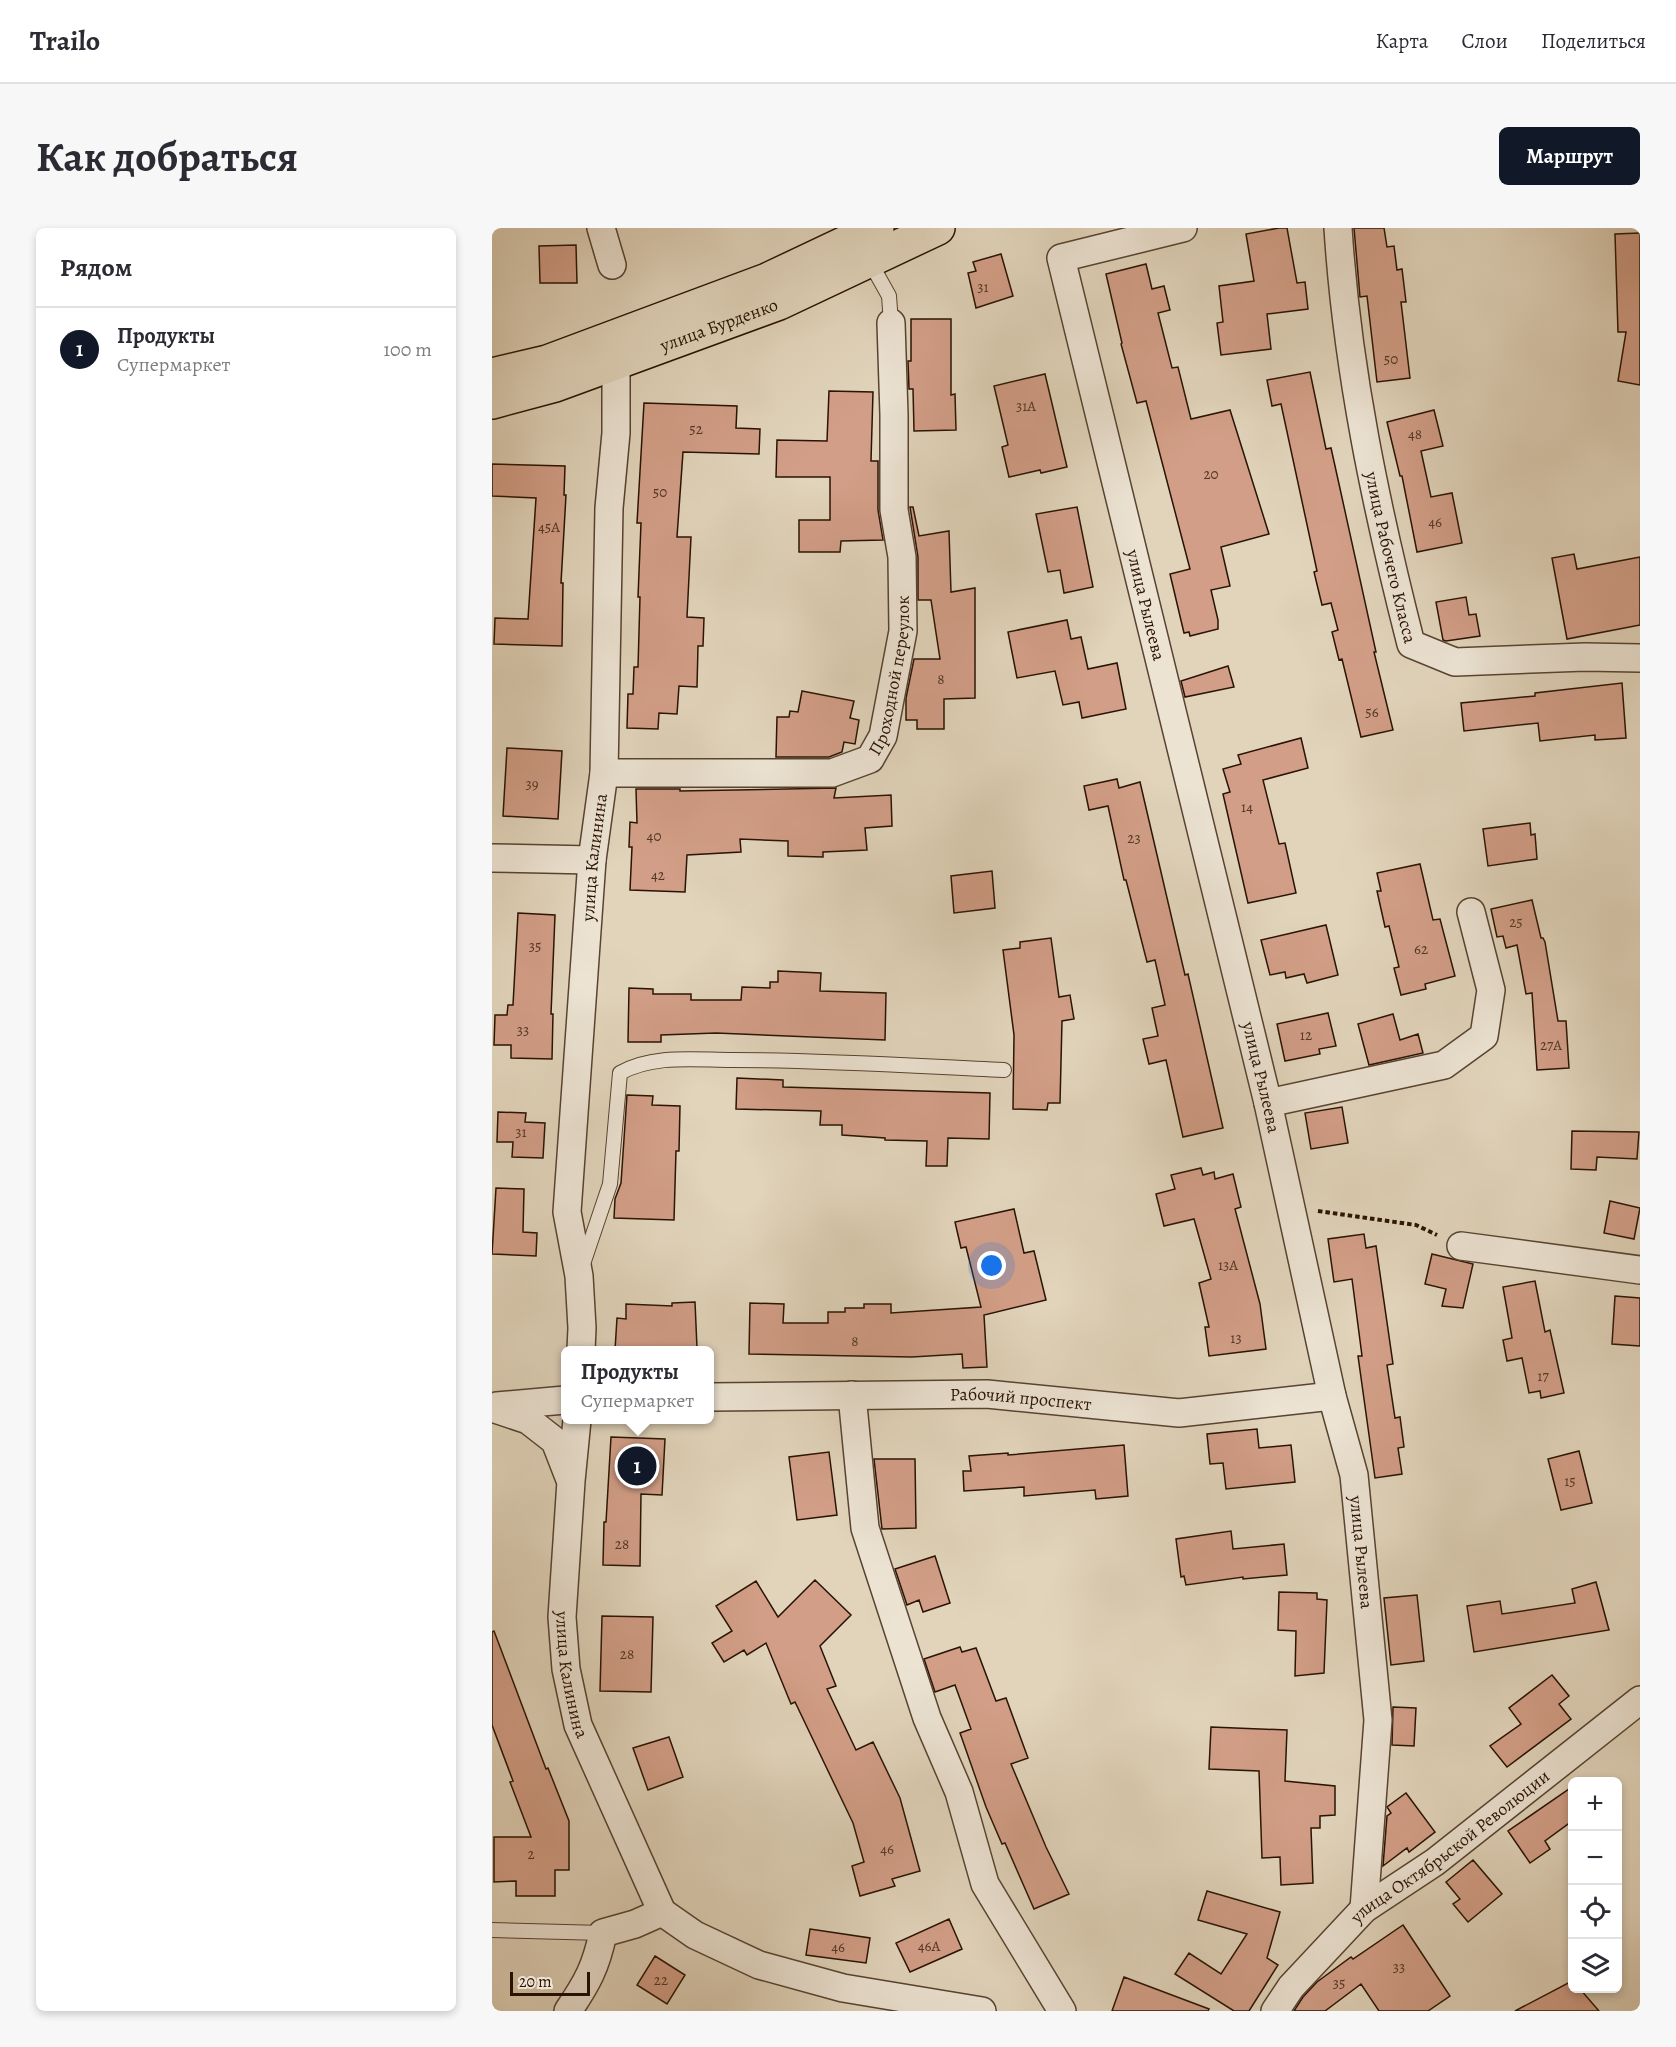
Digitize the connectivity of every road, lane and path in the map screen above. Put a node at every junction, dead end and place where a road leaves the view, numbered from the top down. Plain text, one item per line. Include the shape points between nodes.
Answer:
1 (601, 228) edge
2 (877, 228) edge
3 (938, 228) edge
4 (1183, 228) edge
5 (1338, 228) edge
6 (870, 262) junction
7 (612, 265) dead end
8 (891, 323) joint
9 (616, 363) junction
10 (492, 375) edge
11 (492, 402) edge
12 (1640, 658) edge
13 (604, 773) junction
14 (492, 858) edge
15 (592, 860) junction
16 (1471, 912) dead end
17 (1004, 1070) dead end
18 (1268, 1103) junction
19 (1291, 1208) junction
20 (1461, 1246) joint
21 (1640, 1270) edge
22 (579, 1276) junction
23 (581, 1346) edge
24 (852, 1395) junction
25 (1332, 1396) junction
26 (714, 1397) edge
27 (561, 1400) edge
28 (492, 1407) edge
29 (577, 1424) edge
30 (571, 1481) junction
31 (1640, 1700) edge
32 (1364, 1909) junction
33 (662, 1912) junction
34 (492, 1930) edge
35 (603, 1933) junction
36 (966, 2010) edge
37 (568, 2011) edge
38 (1062, 2011) edge
39 (1275, 2011) edge

1 - 7 street
2 - 10 main road, улица Бурденко via 767,280 547,362
3 - 6 main road, улица Бурденко
4 - 18 street, улица Рылеева via 1061,258
5 - 12 street, улица Рабочего Класса via 1341,278 1365,447 1411,644 1455,662
6 - 8 lane via 889,296
6 - 9 main road, улица Бурденко via 779,303
8 - 13 street, Проходной переулок via 894,510 902,557 903,631 883,736 870,759 832,773
9 - 11 main road, улица Бурденко
9 - 13 street, улица Калинина
13 - 15 street, улица Калинина
14 - 15 street
15 - 22 street, улица Калинина via 567,1212
16 - 18 street via 1491,990 1484,1036 1444,1065
17 - 22 lane via 792,1060 664,1060 633,1065 620,1072 610,1184
18 - 19 street, улица Рылеева
19 - 20 path via 1416,1225
19 - 25 street, улица Рылеева
20 - 21 street
22 - 23 street, улица Калинина
24 - 25 street, Рабочий проспект via 987,1394 1179,1413
24 - 26 street, Рабочий проспект
24 - 38 street via 865,1528 927,1718 959,1792 985,1884
25 - 32 street, улица Рылеева via 1354,1475 1378,1720
27 - 28 street
28 - 30 street via 528,1420 555,1441
29 - 30 street, улица Калинина
30 - 33 street, улица Калинина via 562,1617 566,1669 578,1725
31 - 32 street, улица Октябрьской Революции via 1434,1862
32 - 39 street, улица Октябрьской Революции via 1291,1987
33 - 35 street
33 - 36 street via 695,1935 759,1965 843,1988
34 - 35 lane
35 - 37 street via 598,1960

